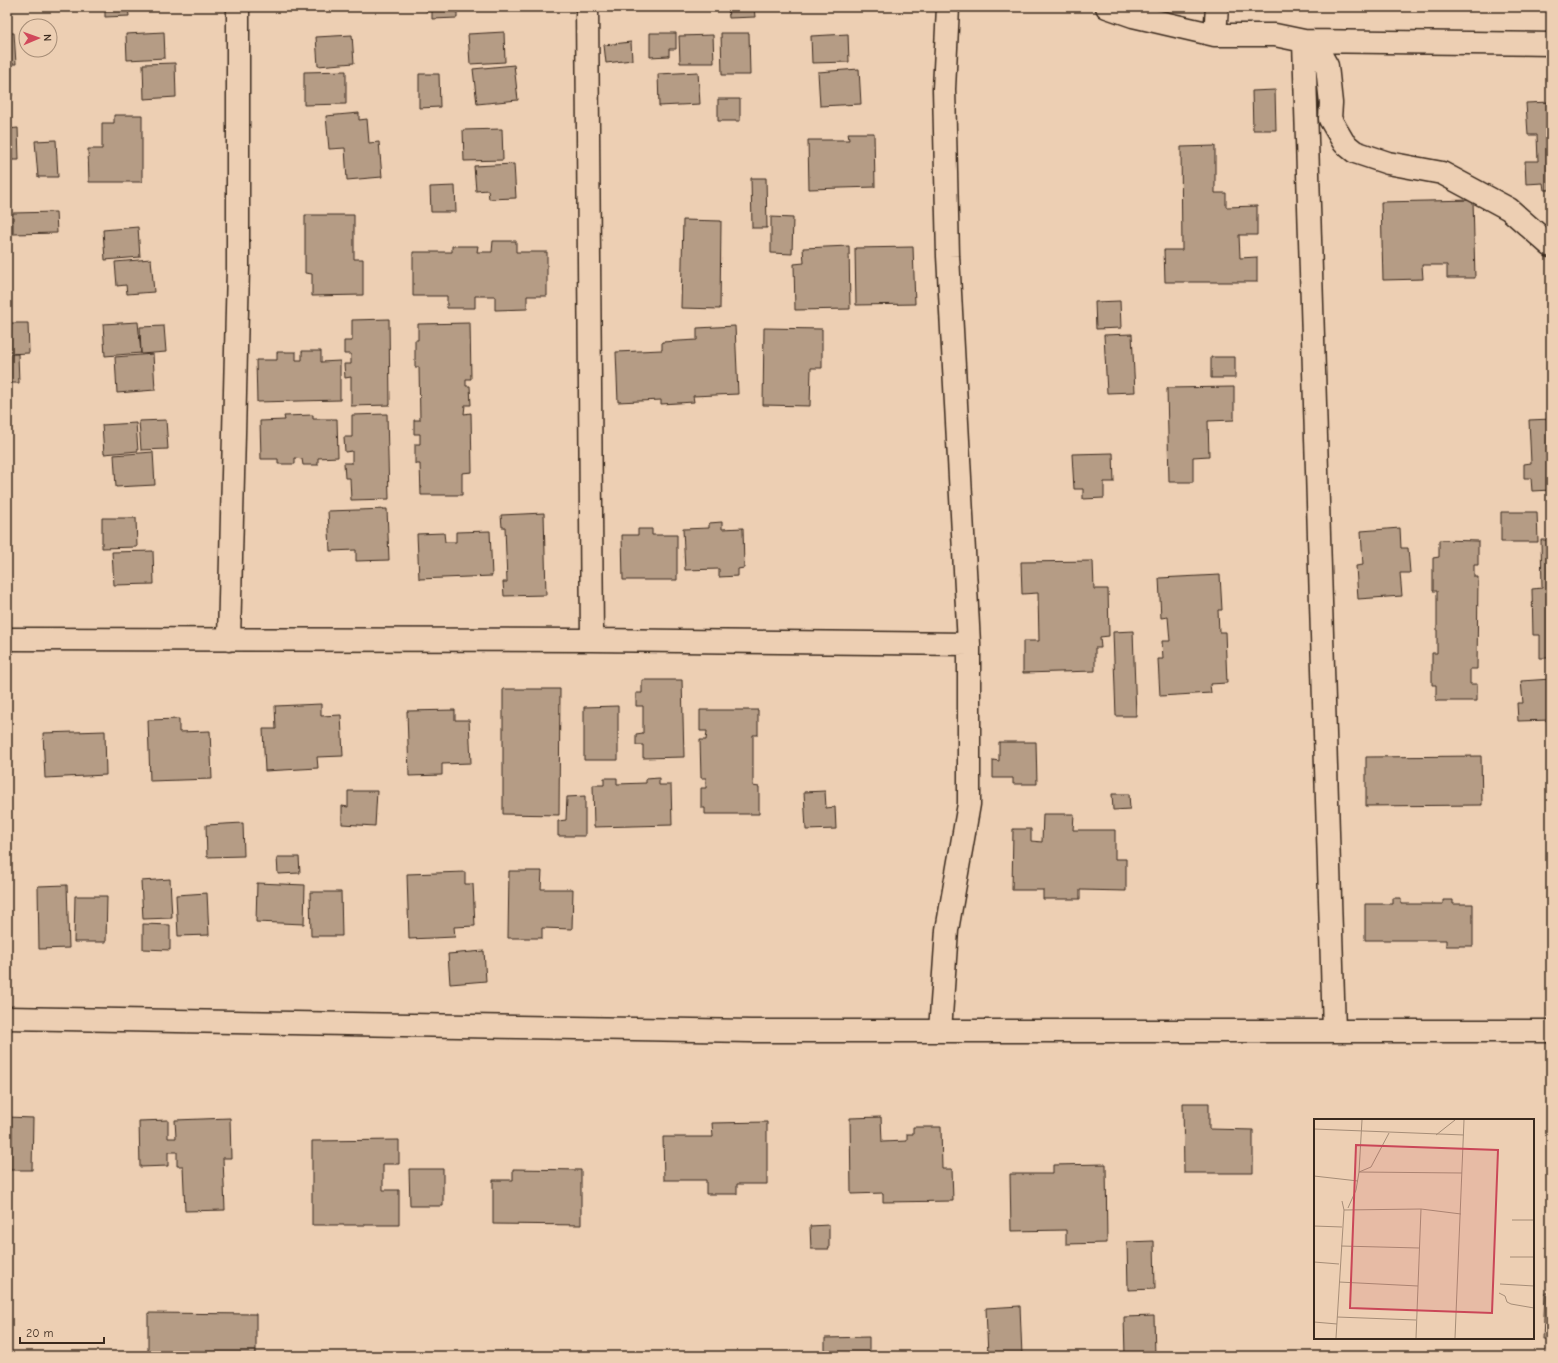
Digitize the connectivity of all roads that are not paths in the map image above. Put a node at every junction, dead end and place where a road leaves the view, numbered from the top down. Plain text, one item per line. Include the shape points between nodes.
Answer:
1 (238, 7) edge
2 (587, 7) edge
3 (948, 7) edge
4 (1107, 7) edge
5 (1217, 7) edge
6 (1215, 35) junction
7 (1304, 41) junction
8 (1551, 44) edge
9 (1551, 246) edge
10 (7, 639) edge
11 (229, 640) junction
12 (592, 640) junction
13 (969, 644) junction
14 (7, 1018) edge
15 (940, 1031) junction
16 (1334, 1031) junction
17 (1551, 1031) edge

1 - 11 street via 238,268
2 - 12 street
3 - 13 street via 944,89 948,256
4 - 6 street via 1133,16
5 - 6 street
6 - 7 street via 1275,35
7 - 8 street
7 - 9 street via 1318,50 1327,66 1330,119 1344,143 1355,152 1388,163 1442,174 1509,209
7 - 16 street
10 - 11 street
11 - 12 street
12 - 13 street
13 - 15 street via 969,804 947,930
14 - 15 street via 743,1031
15 - 16 street
16 - 17 street

